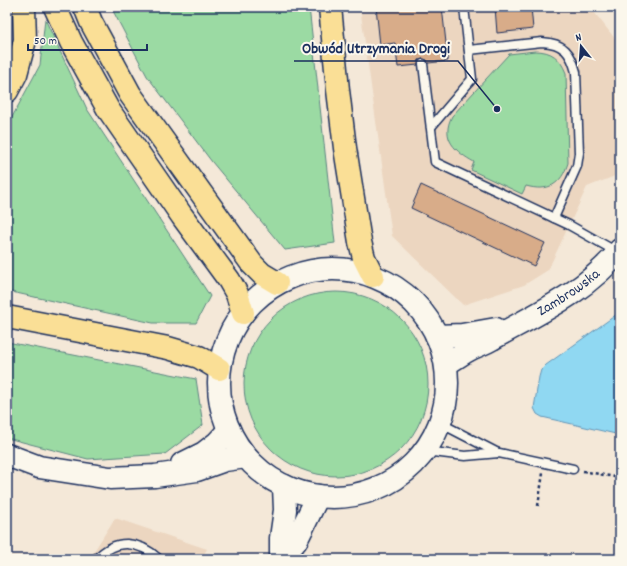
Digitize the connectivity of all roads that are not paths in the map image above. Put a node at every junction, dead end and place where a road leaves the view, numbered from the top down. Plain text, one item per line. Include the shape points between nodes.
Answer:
1 (24, 7) edge
2 (55, 7) edge
3 (85, 7) edge
4 (330, 7) edge
5 (464, 7) edge
6 (469, 50) junction
7 (423, 64) dead end
8 (7, 90) edge
9 (431, 127) junction
10 (554, 218) junction
11 (619, 251) edge
12 (373, 276) junction
13 (277, 283) junction
14 (243, 313) junction
15 (7, 317) edge
16 (511, 328) junction
17 (438, 336) junction
18 (446, 364) junction
19 (220, 369) junction
20 (440, 423) junction
21 (229, 430) junction
22 (425, 451) junction
23 (499, 453) junction
24 (7, 456) edge
25 (246, 457) junction
26 (573, 469) road end
27 (167, 473) junction
28 (284, 486) junction
29 (318, 496) junction
30 (96, 559) edge
31 (159, 559) edge
32 (281, 559) edge

1 - 8 highway via 25,40 16,74
2 - 14 highway via 108,109 229,280
3 - 13 highway via 130,94 252,264
4 - 12 highway via 350,180 360,242
5 - 6 lane
6 - 9 lane via 472,79
6 - 10 lane via 550,42 567,51 572,60 576,72 579,153 574,174
7 - 9 lane
9 - 10 lane via 435,162
10 - 11 lane
11 - 16 main road, Zambrowska via 587,284 556,305
12 - 13 main road via 354,270 315,270
12 - 17 main road via 404,293 418,306
13 - 14 main road via 259,296
14 - 19 main road via 227,340
15 - 19 highway via 168,348 199,357
16 - 17 main road, Zambrowska
16 - 18 main road, Zambrowska
17 - 18 main road
18 - 20 main road via 448,385
19 - 21 main road via 220,401
20 - 22 main road
20 - 23 lane
21 - 25 main road
21 - 27 main road via 204,453
22 - 23 lane via 465,456
22 - 29 main road via 408,469 388,483 366,492
23 - 26 lane
24 - 27 main road via 39,467 110,478
25 - 27 main road via 224,460 197,470
25 - 28 main road via 264,474
28 - 29 main road
28 - 32 main road
29 - 32 main road via 296,541
30 - 31 lane via 112,547 130,544 141,546

